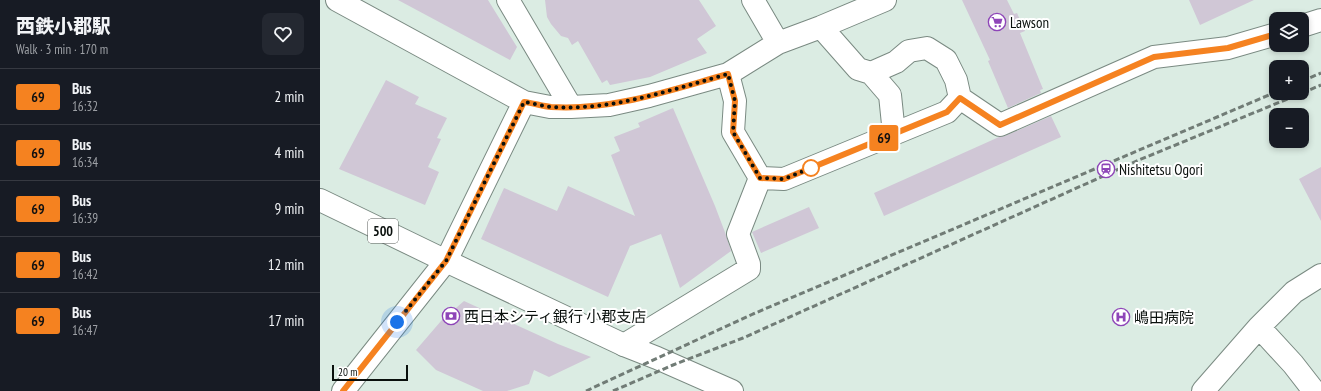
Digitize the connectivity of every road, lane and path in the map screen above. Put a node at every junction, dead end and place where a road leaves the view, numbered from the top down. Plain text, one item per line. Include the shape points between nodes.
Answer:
1 (337, 0) edge
2 (508, 0) edge
3 (753, 0) edge
4 (885, 0) edge
5 (1321, 20) edge
6 (1309, 24) edge
7 (821, 27) junction
8 (1269, 36) edge
9 (778, 43) junction
10 (871, 72) junction
11 (728, 74) junction
12 (960, 98) junction
13 (524, 102) junction
14 (571, 108) junction
15 (894, 134) junction
16 (760, 178) junction
17 (320, 200) edge
18 (446, 261) junction
19 (1321, 275) edge
20 (1259, 327) junction
21 (624, 344) junction
22 (343, 391) edge
23 (732, 391) edge
24 (1204, 391) edge
25 (1314, 391) edge

1 - 13 main road
2 - 14 main road
3 - 9 main road
4 - 7 main road
5 - 6 main road
7 - 9 main road
7 - 10 main road via 858,68
8 - 12 main road via 1228,48 1154,57 1000,125
9 - 11 main road
10 - 12 main road via 896,62 909,51 927,48 946,60 956,80
10 - 15 main road via 890,95
11 - 14 main road via 609,105
11 - 16 main road via 735,101 733,132
12 - 15 main road via 947,112
13 - 14 main road
13 - 18 main road
15 - 16 main road via 784,179
16 - 21 main road via 738,234 749,268
17 - 18 main road, 500
18 - 21 main road, 500
18 - 22 main road
19 - 20 main road via 1294,292
20 - 24 main road
20 - 25 main road
21 - 23 main road, 500

